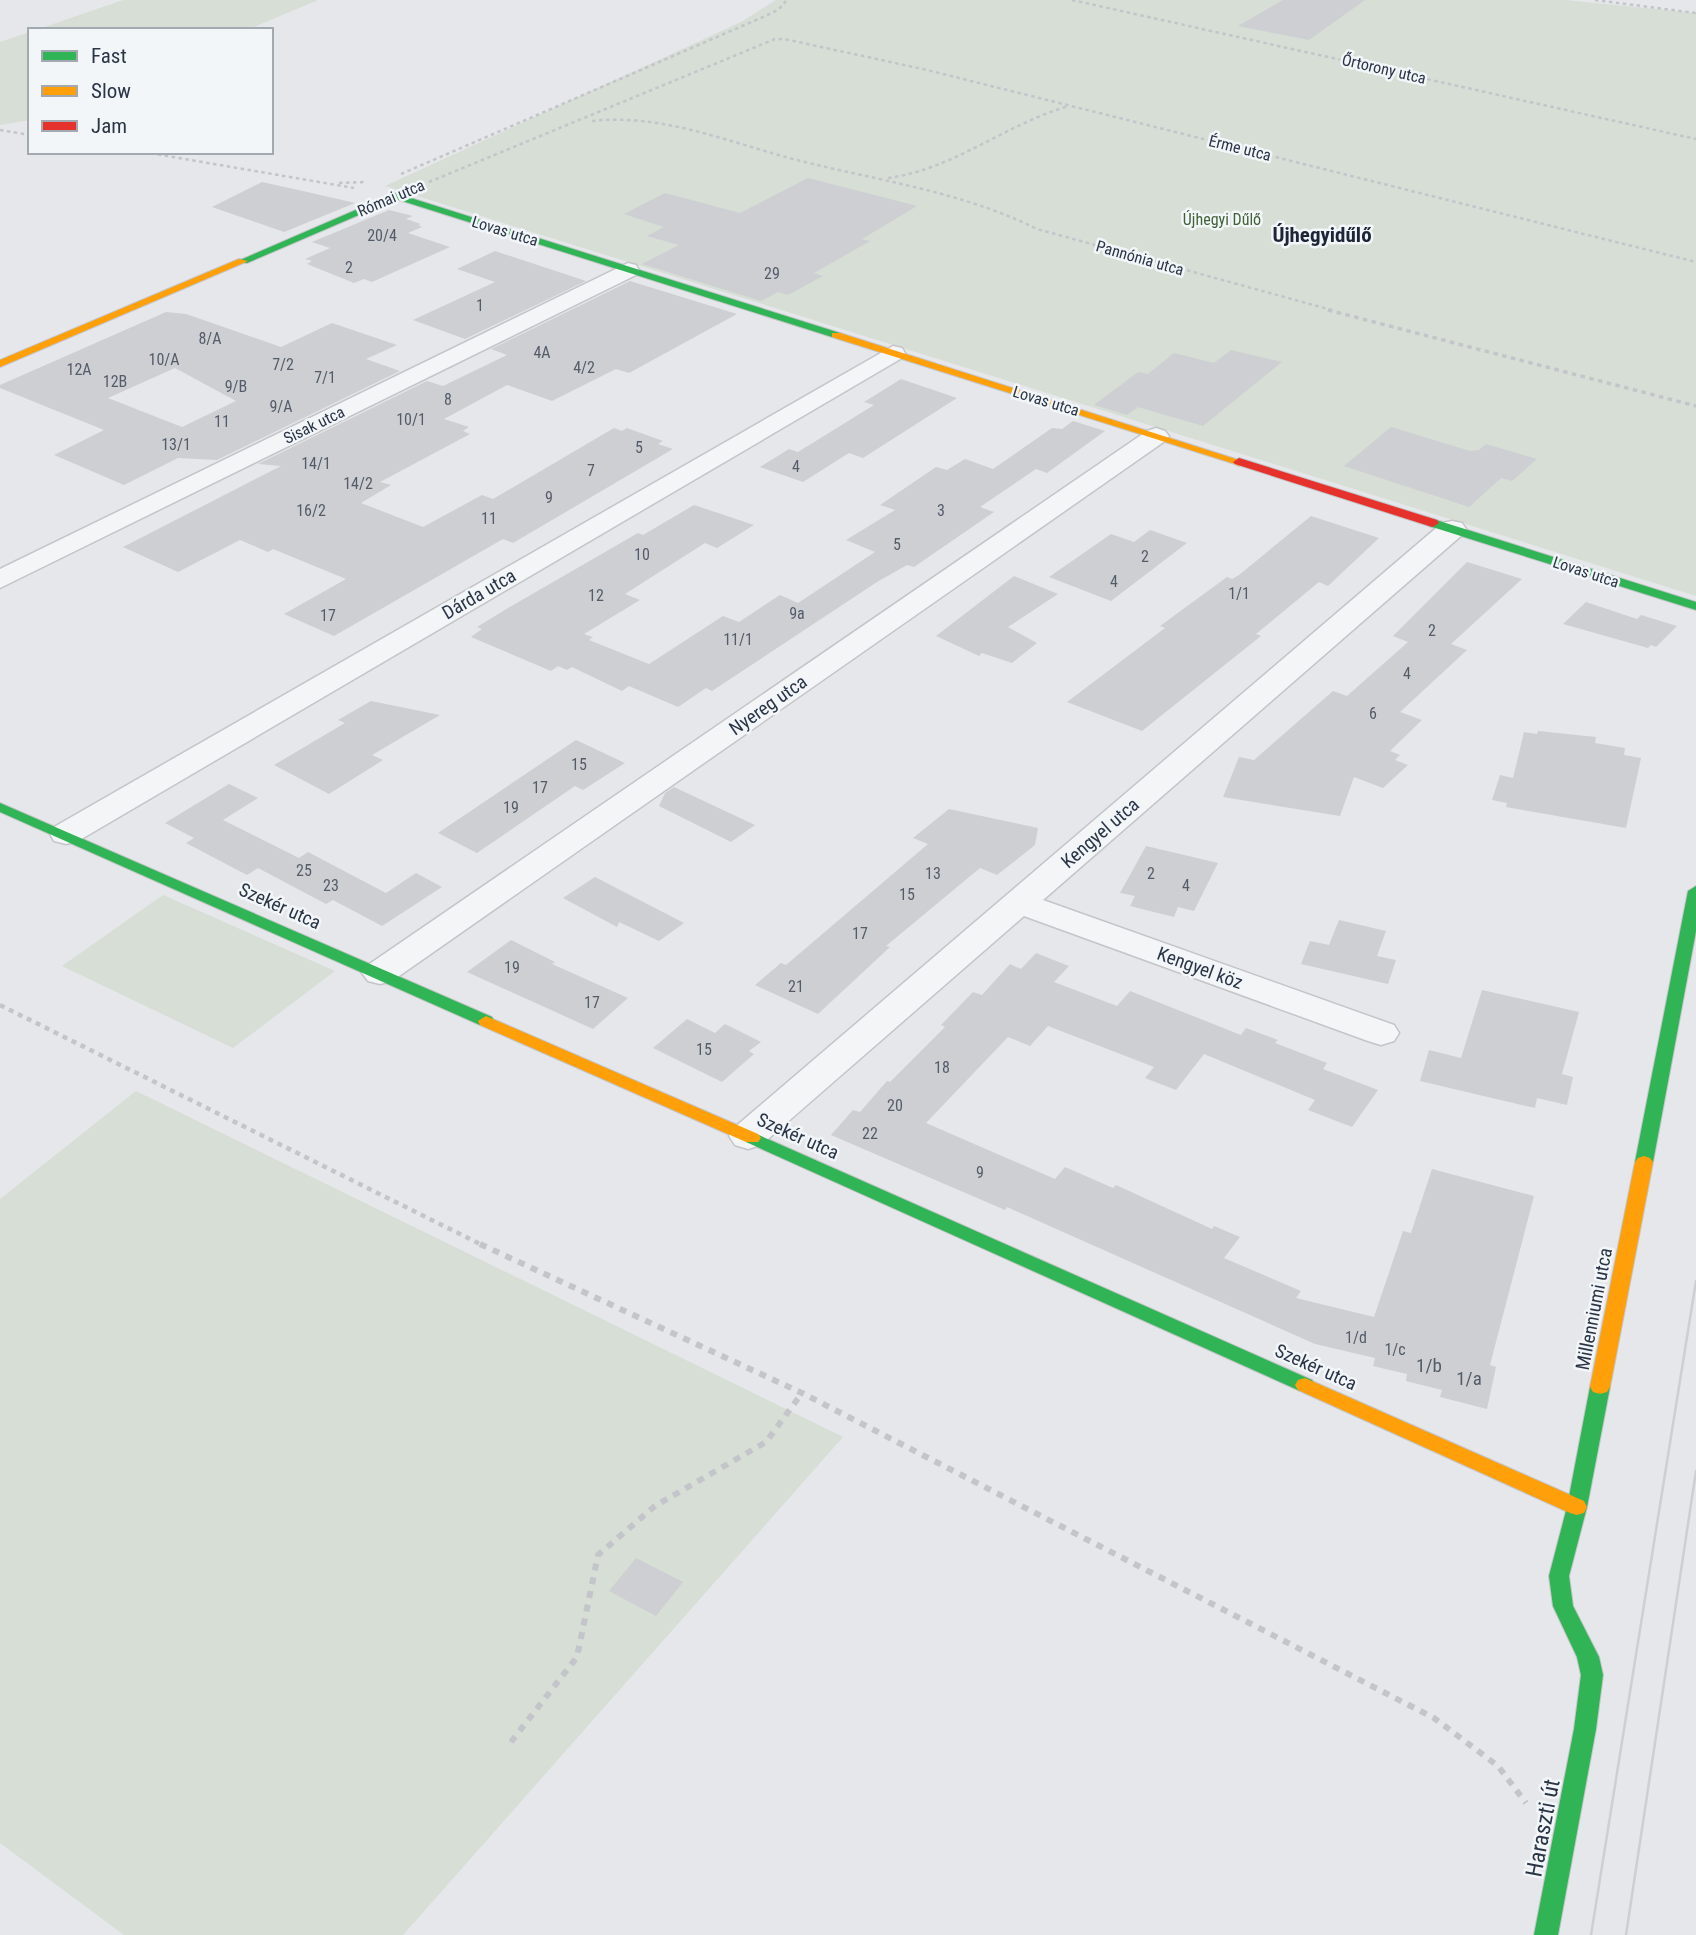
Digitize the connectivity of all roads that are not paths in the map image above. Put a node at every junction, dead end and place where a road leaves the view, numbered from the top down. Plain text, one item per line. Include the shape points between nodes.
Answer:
1 (395, 196) joint
2 (628, 270) junction
3 (892, 353) junction
4 (0, 364) edge
5 (1156, 436) junction
6 (1452, 529) junction
7 (0, 580) edge
8 (1696, 606) edge
9 (0, 807) edge
10 (66, 834) junction
11 (1696, 891) edge
12 (1019, 903) junction
13 (380, 973) junction
14 (1381, 1033) dead end
15 (748, 1136) junction
16 (1577, 1507) junction
17 (1585, 1729) joint
18 (1546, 1935) edge

1 - 2 street, Lovas utca
1 - 4 street, Római utca
2 - 3 street, Lovas utca
2 - 7 street, Sisak utca
3 - 5 street, Lovas utca
3 - 10 street, Dárda utca
5 - 6 street, Lovas utca
5 - 13 street, Nyereg utca
6 - 8 street, Lovas utca
6 - 12 street, Kengyel utca
9 - 10 street, Szekér utca
10 - 13 street, Szekér utca
11 - 16 street, Millenniumi utca
12 - 14 street, Kengyel köz
12 - 15 street, Kengyel utca
13 - 15 street, Szekér utca
15 - 16 street, Szekér utca
16 - 17 street, Millenniumi utca via 1559,1576 1563,1606 1592,1675
17 - 18 street, Haraszti út

